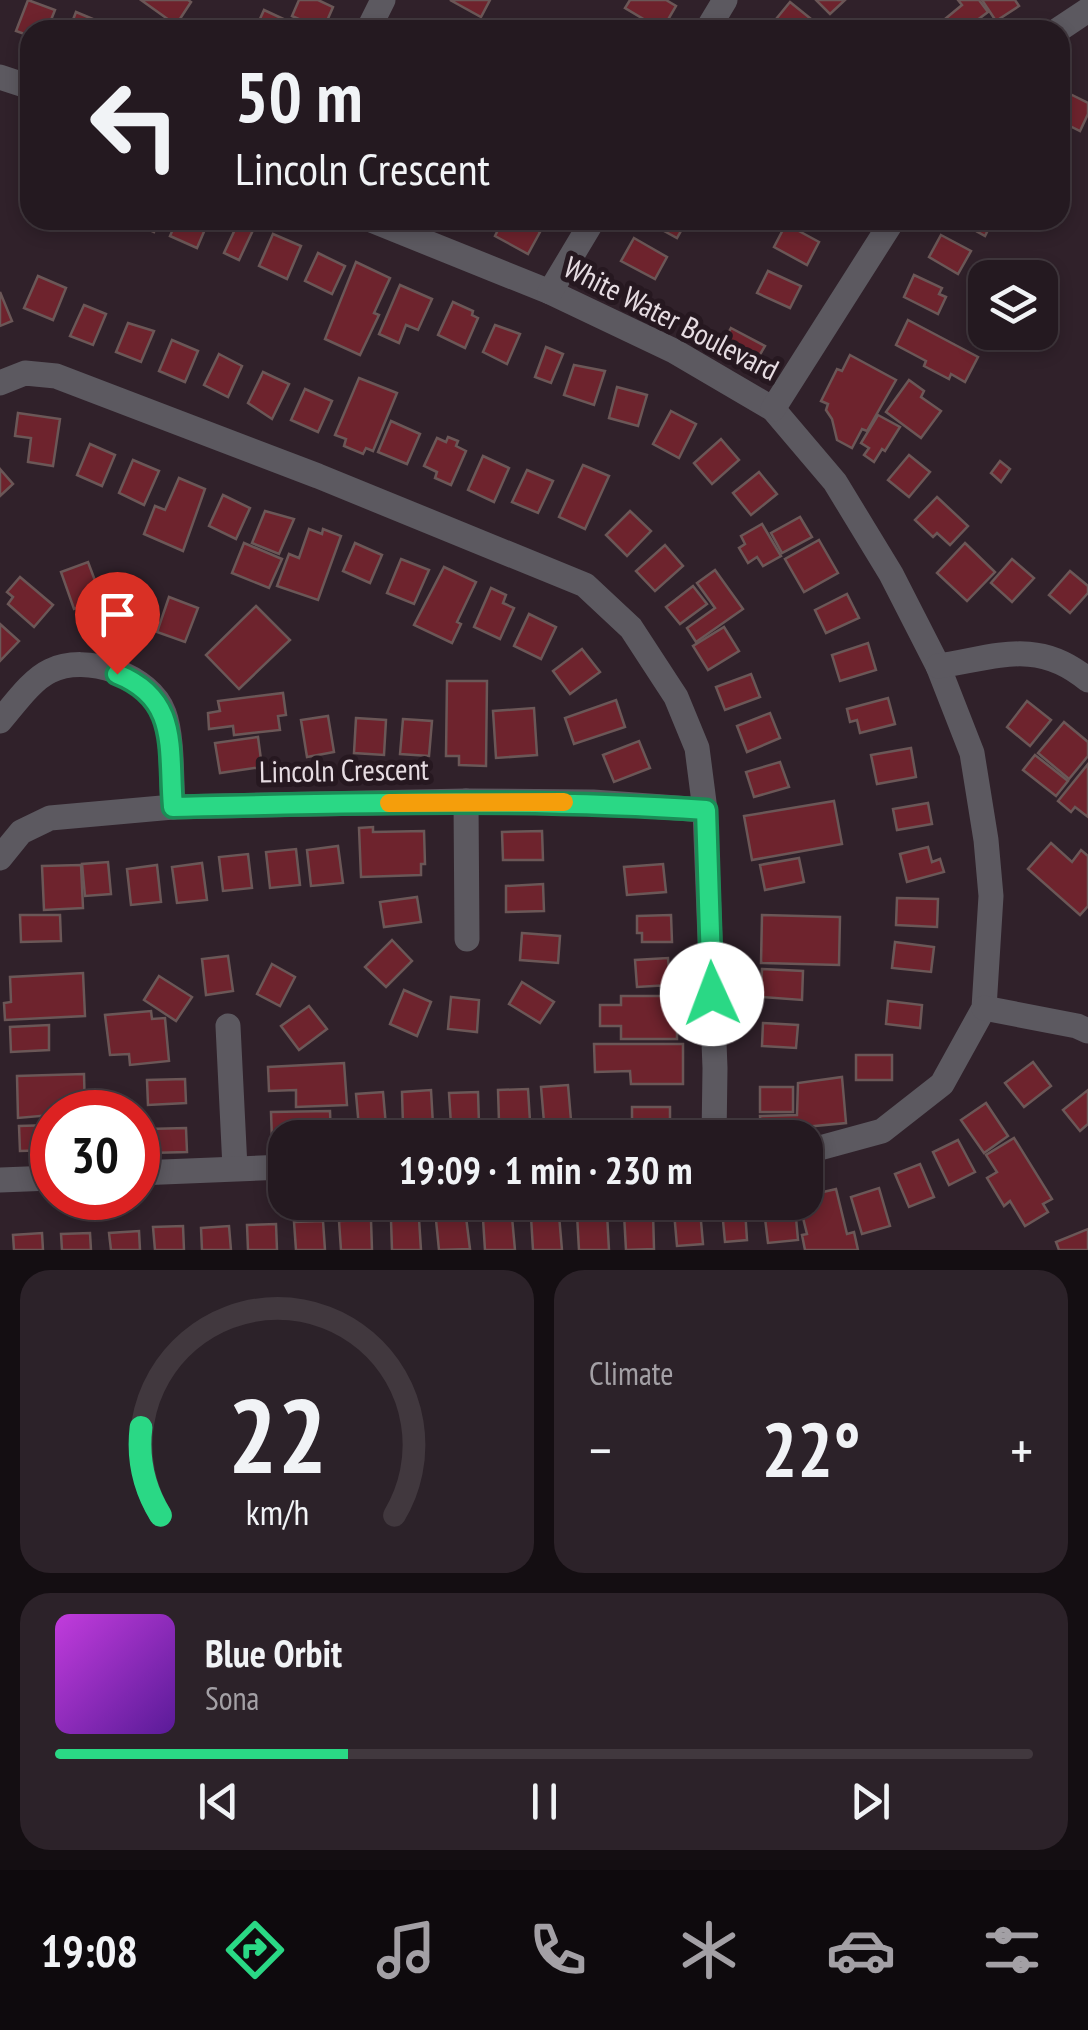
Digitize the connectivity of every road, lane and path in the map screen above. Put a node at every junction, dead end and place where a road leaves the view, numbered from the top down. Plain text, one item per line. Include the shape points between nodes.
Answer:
1 (397, 230) edge
2 (587, 230) edge
3 (886, 230) edge
4 (550, 292) junction
5 (0, 383) edge
6 (774, 409) junction
7 (938, 666) junction
8 (1088, 680) edge
9 (0, 720) edge
10 (466, 801) junction
11 (173, 807) junction
12 (706, 810) junction
13 (0, 858) edge
14 (467, 939) dead end
15 (984, 1008) junction
16 (228, 1026) dead end
17 (1088, 1032) edge
18 (714, 1120) edge
19 (823, 1147) edge
20 (268, 1167) edge
21 (235, 1168) junction
22 (160, 1172) edge
23 (30, 1179) edge
24 (0, 1180) edge

1 - 4 street, White Water Boulevard
2 - 4 street
3 - 6 street
4 - 6 street, White Water Boulevard via 674,351
5 - 12 street via 24,373 56,376 585,585 631,628 676,696 697,748
6 - 7 street, White Water Boulevard via 835,482
7 - 8 street via 1033,652 1068,664
7 - 15 street, White Water Boulevard via 972,752 986,840
9 - 11 street via 46,672 69,664 94,665 140,683 165,716
10 - 11 street, Lincoln Crescent
10 - 12 street, Lincoln Crescent
10 - 14 street
11 - 13 street, Lincoln Crescent via 50,818 21,832
12 - 18 street
15 - 17 street
15 - 19 street, White Water Boulevard via 942,1084 882,1131
16 - 21 street
20 - 21 street
21 - 22 street
23 - 24 street

